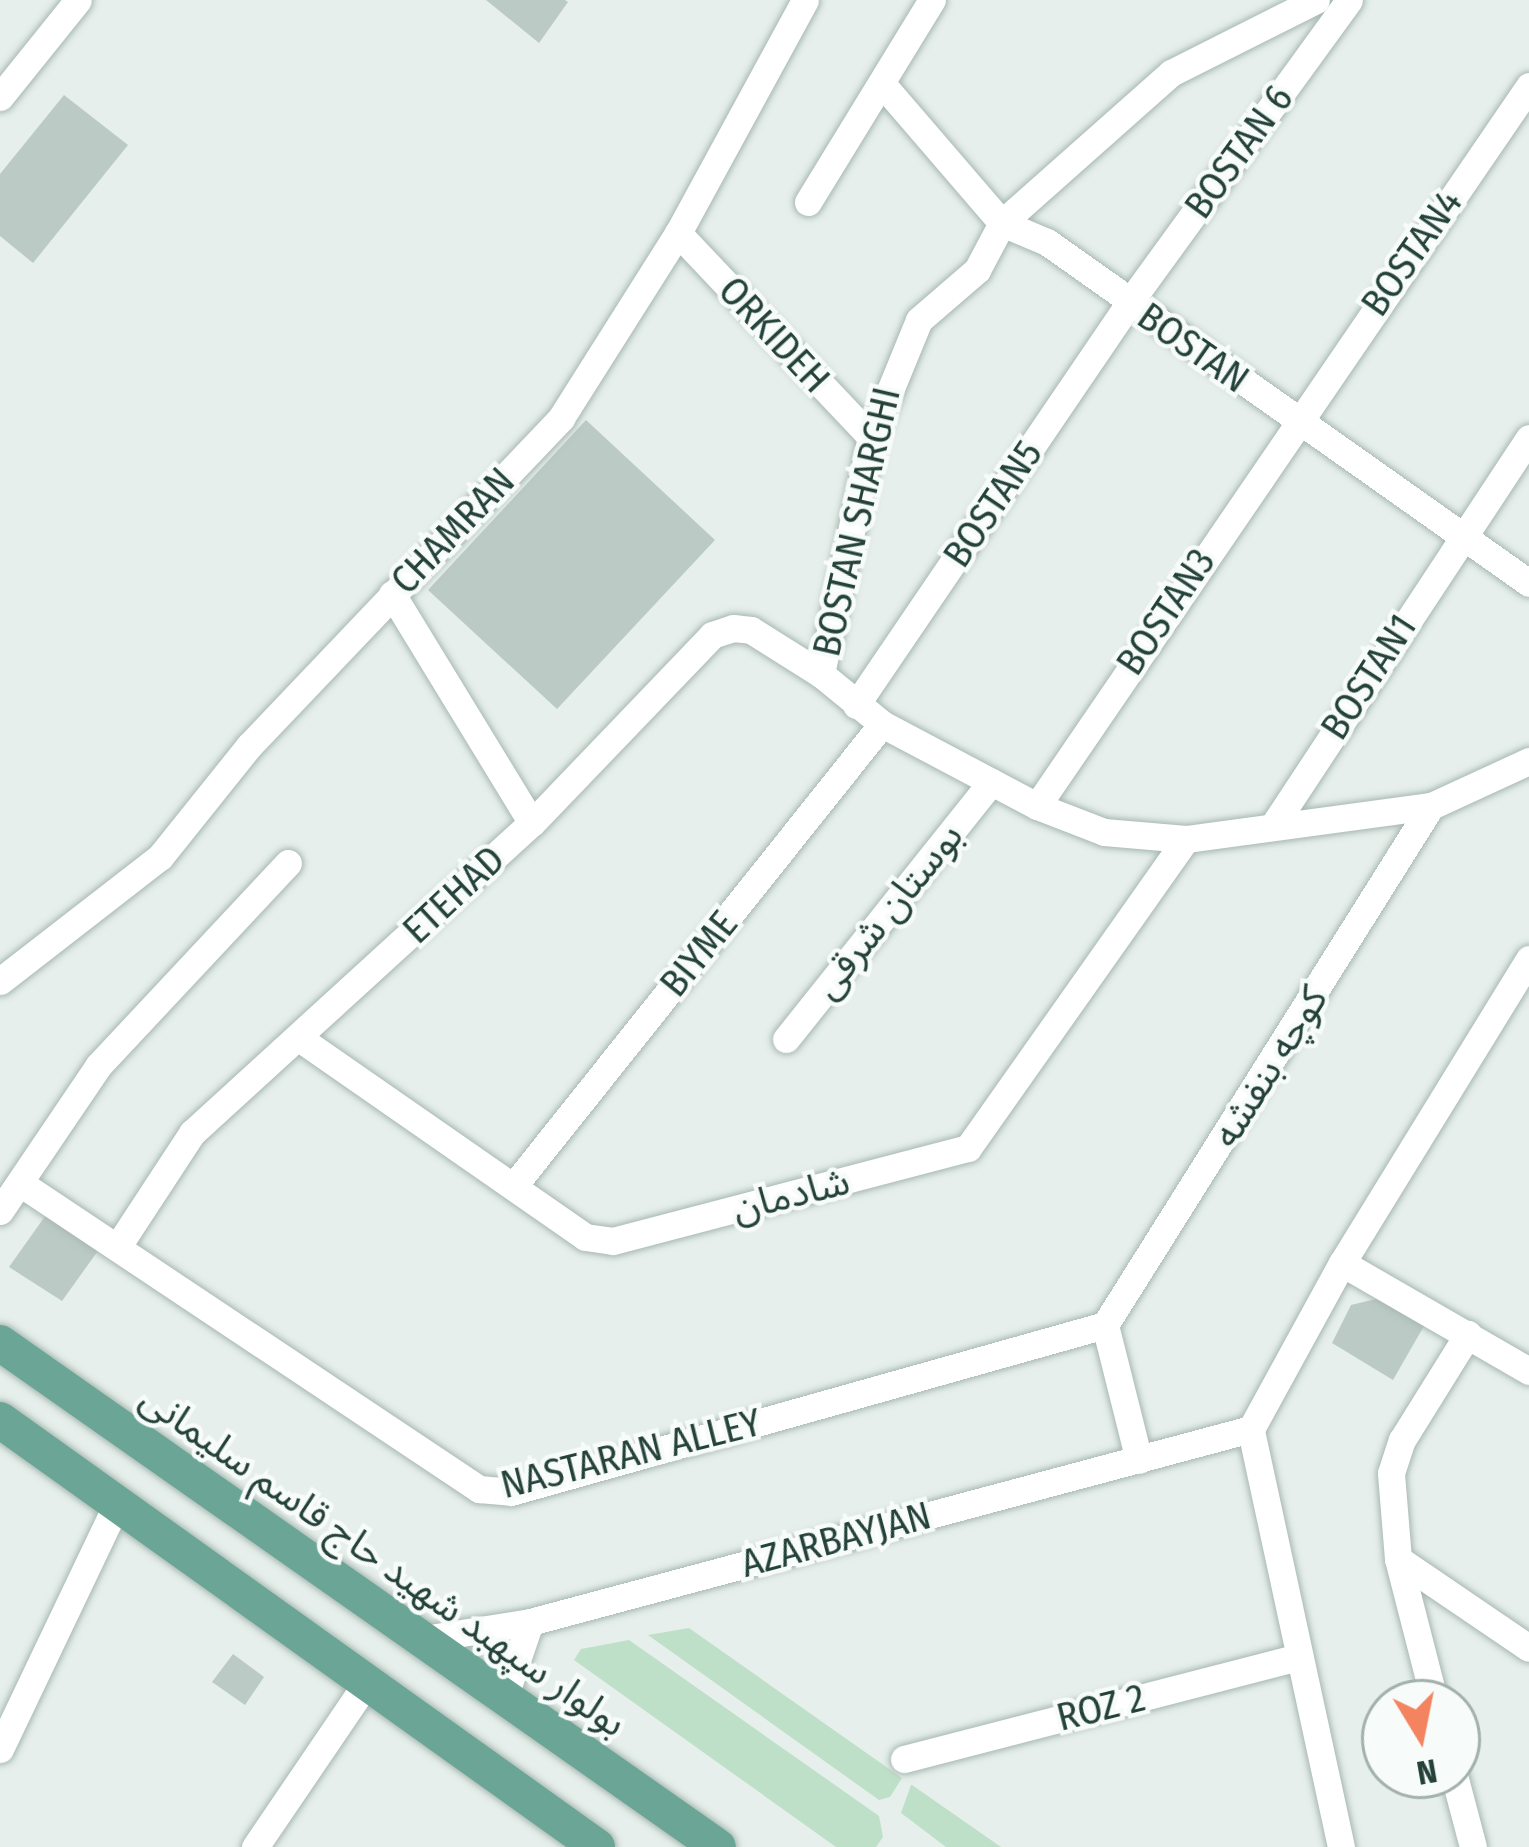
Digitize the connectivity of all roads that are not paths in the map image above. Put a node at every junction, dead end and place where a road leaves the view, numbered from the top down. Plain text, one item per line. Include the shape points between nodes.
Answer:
1 (78, 0) edge
2 (806, 0) edge
3 (932, 0) edge
4 (1316, 0) edge
5 (1349, 0) edge
6 (884, 86) junction
7 (1529, 86) edge
8 (0, 97) edge
9 (808, 202) dead end
10 (1003, 223) junction
11 (678, 233) junction
12 (1129, 303) junction
13 (1295, 418) junction
14 (871, 437) junction
15 (1529, 437) edge
16 (1462, 531) junction
17 (1529, 584) edge
18 (392, 594) junction
19 (821, 674) junction
20 (856, 705) junction
21 (882, 724) junction
22 (1529, 761) edge
23 (992, 782) junction
24 (1036, 806) junction
25 (1431, 806) junction
26 (532, 823) junction
27 (1275, 823) junction
28 (1186, 839) junction
29 (287, 863) dead end
30 (1529, 959) edge
31 (0, 981) edge
32 (299, 1038) junction
33 (786, 1039) dead end
34 (516, 1183) junction
35 (20, 1184) junction
36 (0, 1211) edge
37 (118, 1246) junction
38 (1342, 1263) junction
39 (1105, 1325) junction
40 (1468, 1334) junction
41 (0, 1343) edge
42 (1529, 1371) edge
43 (0, 1420) edge
44 (1251, 1429) junction
45 (1139, 1460) junction
46 (117, 1504) junction
47 (1398, 1559) junction
48 (530, 1622) junction
49 (418, 1640) junction
50 (1529, 1648) edge
51 (1299, 1657) junction
52 (1430, 1679) edge
53 (367, 1682) junction
54 (504, 1698) junction
55 (0, 1750) edge
56 (904, 1759) dead end
57 (1460, 1799) edge
58 (255, 1847) edge
59 (597, 1847) edge
60 (718, 1847) edge
61 (1340, 1847) edge
62 (1473, 1847) edge

1 - 8 street
2 - 11 street, CHAMRAN
3 - 6 street
4 - 10 street, BOSTAN SHARGHI via 1171,74
5 - 12 street, BOSTAN 6
6 - 9 street
6 - 10 street, BOSTAN
7 - 13 street, BOSTAN4
10 - 12 street, BOSTAN via 1047,242
10 - 14 street, BOSTAN SHARGHI via 977,270 919,320
11 - 14 street, ORKIDEH
11 - 18 street, CHAMRAN via 561,418
12 - 13 street, BOSTAN
12 - 20 street, BOSTAN5
13 - 16 street, BOSTAN
13 - 24 street, BOSTAN3
14 - 19 street, BOSTAN SHARGHI
15 - 16 street, BOSTAN1
16 - 17 street, BOSTAN
16 - 27 street, BOSTAN1
18 - 26 street
18 - 31 street, CHAMRAN via 249,746 160,857
19 - 20 street, BOSTAN SHARGHI
19 - 26 street, ETEHAD via 751,630 712,635
20 - 21 street, BOSTAN SHARGHI
21 - 23 street, BOSTAN SHARGHI
21 - 34 street, BIYME
22 - 25 street, BOSTAN SHARGHI
23 - 24 street, BOSTAN SHARGHI
23 - 33 street, بوستان شرقی
24 - 28 street, BOSTAN SHARGHI via 1104,832
25 - 27 street, BOSTAN SHARGHI
25 - 39 street, کوچه بنفشه
26 - 32 street, ETEHAD
27 - 28 street, BOSTAN SHARGHI
28 - 34 street, شادمان via 968,1148 598,1242
29 - 35 street via 98,1066
30 - 38 street
32 - 34 street, شادمان
32 - 37 street, ETEHAD via 192,1133
35 - 36 street
35 - 37 street, NASTARAN ALLEY
37 - 39 street, NASTARAN ALLEY via 492,1492
38 - 40 street
38 - 44 street
39 - 45 street
40 - 42 street
40 - 47 street via 1390,1473
41 - 49 main road, بولوار سپهبد شهید حاج قاسم سلیمانی
43 - 46 main road
44 - 45 street, AZARBAYJAN
44 - 51 street
45 - 48 street, AZARBAYJAN
46 - 53 main road
46 - 55 street
47 - 50 street
47 - 52 street
48 - 49 street, AZARBAYJAN
48 - 54 street
49 - 54 main road, بولوار سپهبد شهید حاج قاسم سلیمانی
51 - 56 street, ROZ 2
51 - 61 street
53 - 58 street
53 - 59 main road
54 - 60 main road, بولوار سپهبد شهید حاج قاسم سلیمانی
57 - 62 street

